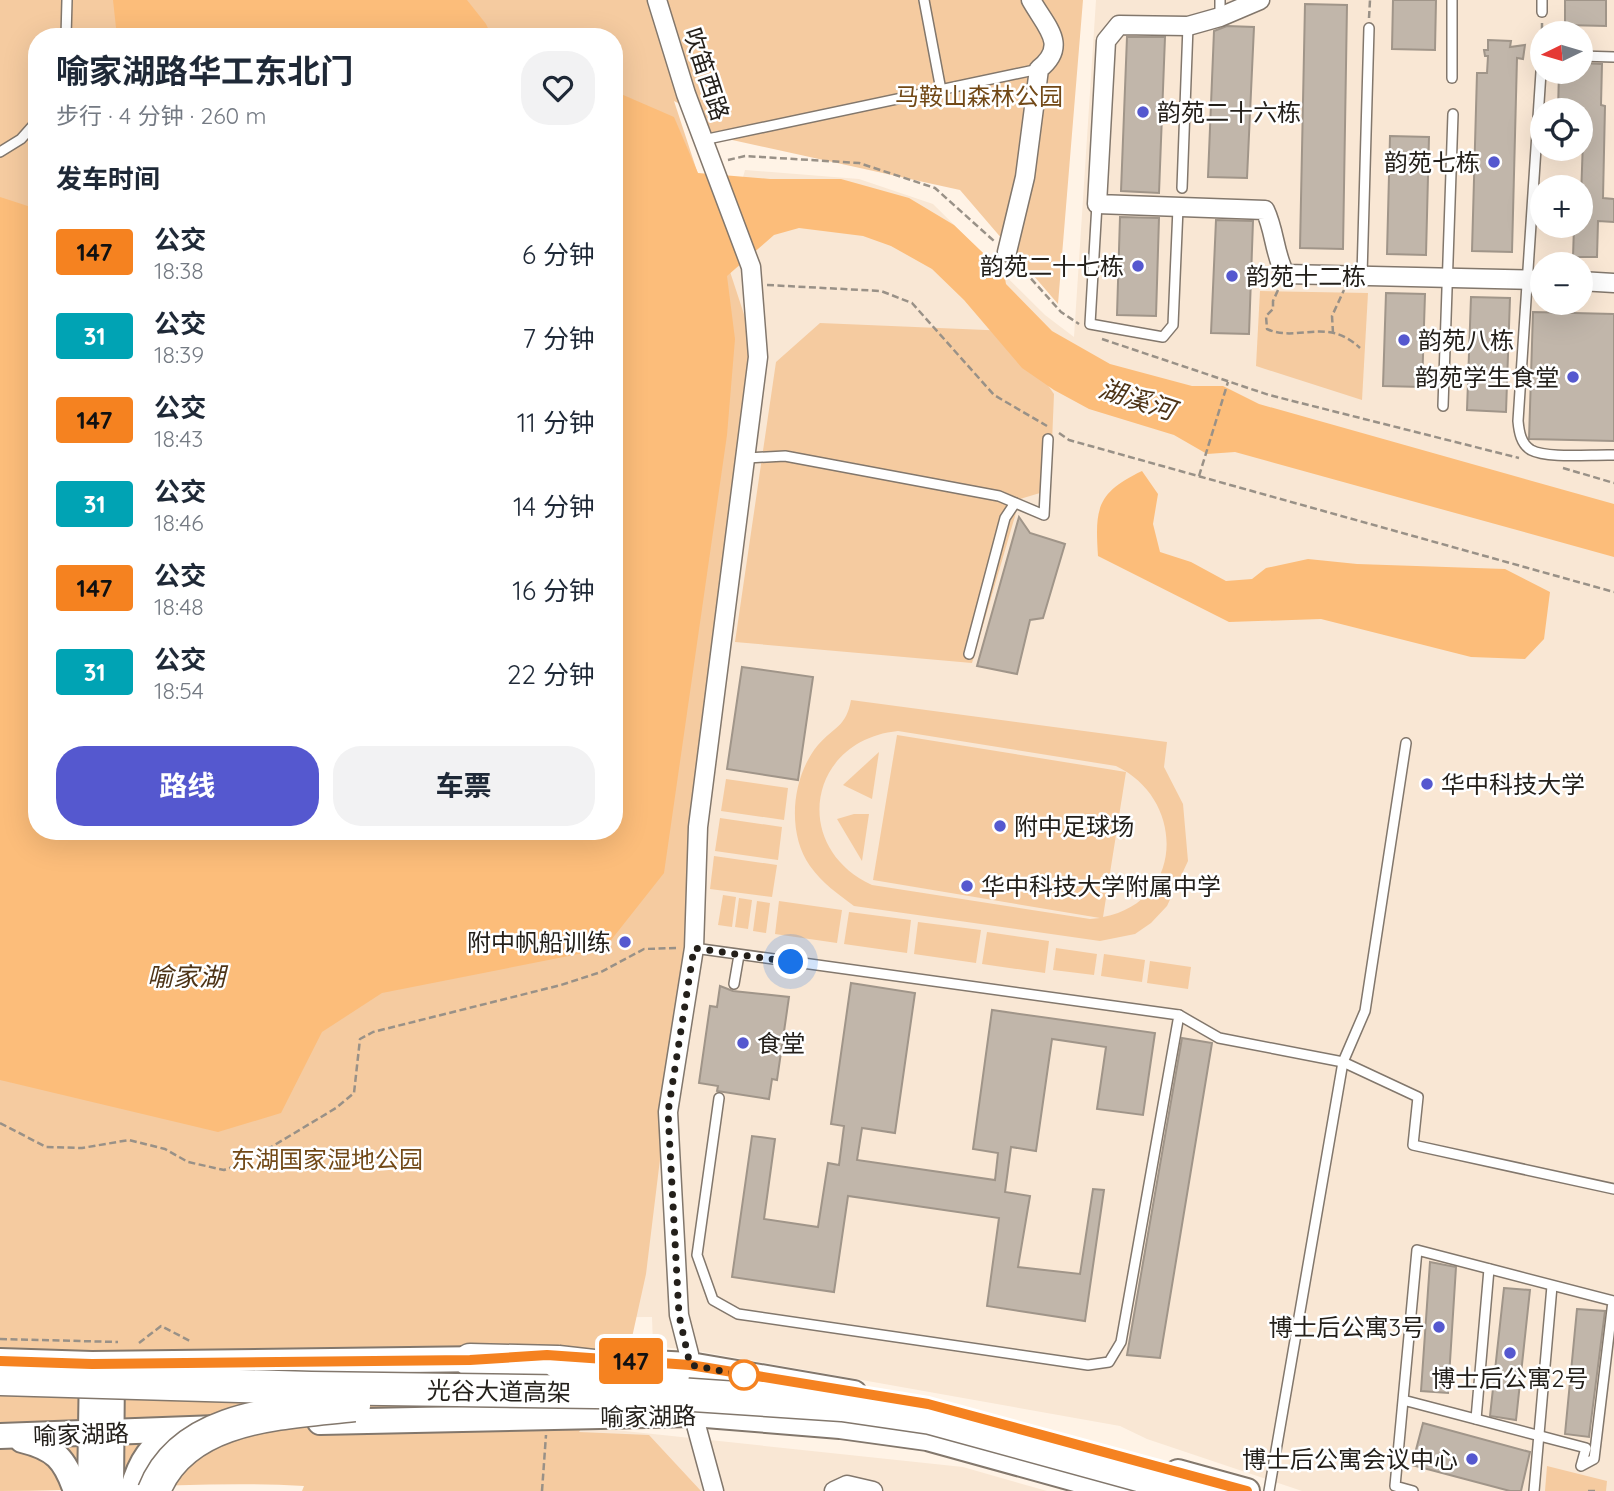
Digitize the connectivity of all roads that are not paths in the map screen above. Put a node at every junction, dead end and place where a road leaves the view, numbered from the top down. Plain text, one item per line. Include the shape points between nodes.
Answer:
1 (67, 0) edge
2 (657, 0) edge
3 (924, 0) edge
4 (1031, 0) edge
5 (1260, 0) edge
6 (1452, 0) edge
7 (1542, 0) edge
8 (1220, 8) edge
9 (1542, 12) dead end
10 (1188, 26) junction
11 (66, 28) edge
12 (1369, 28) road end
13 (1593, 56) edge
14 (1614, 57) edge
15 (1039, 69) junction
16 (1452, 78) dead end
17 (1541, 84) edge
18 (941, 90) junction
19 (1453, 114) dead end
20 (28, 131) edge
21 (703, 140) junction
22 (0, 152) edge
23 (1182, 188) dead end
24 (1097, 204) junction
25 (1178, 208) junction
26 (1535, 252) edge
27 (1007, 253) dead end
28 (1356, 275) junction
29 (1448, 276) junction
30 (1530, 279) edge
31 (1593, 282) edge
32 (1614, 283) edge
33 (1530, 314) edge
34 (1443, 405) dead end
35 (1048, 439) dead end
36 (1614, 455) edge
37 (747, 458) junction
38 (1015, 503) junction
39 (969, 654) dead end
40 (1406, 743) dead end
41 (694, 948) junction
42 (738, 955) junction
43 (734, 984) dead end
44 (1179, 1014) junction
45 (1343, 1062) junction
46 (719, 1097) dead end
47 (1614, 1189) edge
48 (1489, 1269) junction
49 (1552, 1286) junction
50 (470, 1360) junction
51 (0, 1361) edge
52 (102, 1364) junction
53 (690, 1365) junction
54 (0, 1379) edge
55 (1403, 1400) junction
56 (0, 1401) edge
57 (370, 1404) junction
58 (842, 1405) junction
59 (693, 1414) junction
60 (1476, 1419) junction
61 (201, 1429) junction
62 (101, 1434) junction
63 (2, 1436) edge
64 (1538, 1436) junction
65 (76, 1491) edge
66 (90, 1491) edge
67 (111, 1491) edge
68 (132, 1491) edge
69 (154, 1491) edge
70 (714, 1491) edge
71 (834, 1491) edge
72 (873, 1491) edge
73 (1119, 1491) edge
74 (1165, 1491) edge
75 (1197, 1491) edge
76 (1247, 1491) edge
77 (1269, 1491) edge
78 (1413, 1491) edge
79 (1534, 1491) edge

1 - 11 lane
2 - 21 street, 吹笛西路
3 - 18 lane
4 - 15 street via 1055,44 1054,57
5 - 8 street
6 - 16 lane
7 - 9 lane
8 - 10 street
10 - 23 lane
10 - 24 street via 1119,25 1106,41
12 - 28 lane
13 - 14 lane
15 - 18 lane
15 - 27 street via 1025,177
17 - 26 lane
18 - 21 lane
19 - 29 lane
20 - 22 lane
21 - 37 street, 吹笛西路 via 751,276 758,357
24 - 25 street
24 - 25 lane via 1090,324 1163,337 1173,325
25 - 28 street via 1265,210 1274,230 1275,254 1285,274
28 - 29 street
29 - 30 street
29 - 34 lane
31 - 32 street
33 - 36 lane via 1520,438 1531,450 1550,454
35 - 38 lane via 1044,515
37 - 38 lane via 785,456 999,496
37 - 41 street, 吹笛西路 via 698,827
38 - 39 lane via 1005,518
40 - 45 lane via 1364,1011
41 - 42 lane
41 - 53 street, 吹笛西路 via 668,1112 679,1315
42 - 43 lane
42 - 44 lane
44 - 45 lane via 1219,1038
44 - 46 lane via 1122,1342 1108,1362 1088,1365 738,1314 713,1300 697,1255
45 - 47 lane via 1418,1097 1413,1145
45 - 77 lane
48 - 49 lane
48 - 55 lane via 1417,1250
48 - 60 lane
49 - 64 lane
49 - 64 lane via 1613,1301 1594,1459 1581,1466 1586,1448
50 - 52 main road, 喻家湖路
50 - 53 main road, 喻家湖路 via 547,1355
50 - 58 highway, bridge via 558,1362 780,1384
51 - 52 main road, 喻家湖路
52 - 62 main road
53 - 59 street, 吹笛西路
53 - 76 main road, 喻家湖路 via 928,1404
54 - 58 highway, 光谷大道高架, bridge via 663,1393
55 - 60 lane
55 - 78 lane via 1395,1486
56 - 57 highway, 光谷大道高架, bridge
57 - 69 highway, bridge via 270,1415 204,1436 169,1464
57 - 74 highway, 光谷大道高架 via 662,1401 841,1414 929,1427
58 - 75 highway, 光谷大道高架, bridge via 931,1418
59 - 61 main road, 喻家湖路 via 368,1420
59 - 70 street, 吹笛西路
59 - 73 main road, 喻家湖路 via 927,1438
60 - 64 lane
61 - 62 main road, 喻家湖路
61 - 68 main road via 171,1436 150,1450 137,1470
62 - 63 main road, 喻家湖路
62 - 66 main road
62 - 67 main road
63 - 65 main road via 48,1447 60,1458
64 - 79 lane
71 - 72 street via 847,1485

